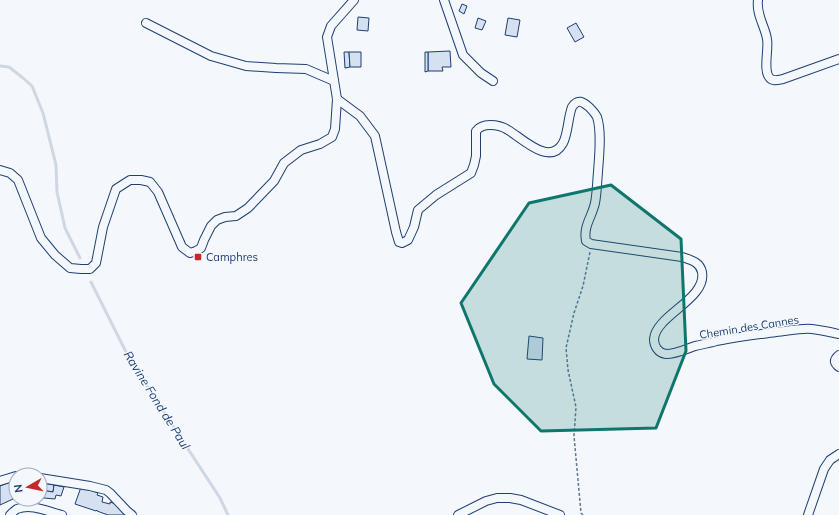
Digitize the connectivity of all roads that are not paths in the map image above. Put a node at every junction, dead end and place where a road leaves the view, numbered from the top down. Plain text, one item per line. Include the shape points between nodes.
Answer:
1 (354, 0) edge
2 (444, 0) edge
3 (758, 0) edge
4 (146, 22) dead end
5 (839, 59) edge
6 (334, 81) junction
7 (493, 81) dead end
8 (337, 99) junction
9 (0, 170) edge
10 (839, 334) edge
11 (839, 355) edge
12 (839, 367) edge
13 (839, 454) edge
14 (48, 479) edge
15 (10, 515) edge
16 (62, 515) edge
17 (132, 515) edge
18 (458, 515) edge
19 (560, 515) edge
20 (808, 515) edge

1 - 6 street via 331,26 327,37
2 - 7 street via 463,55
3 - 5 street via 758,14 767,39 766,71 772,80 783,79
4 - 6 street via 211,56 246,66 306,69
6 - 8 street
8 - 9 street via 332,137 301,150 284,162 274,181 248,208 236,216 217,220 211,226 201,248 190,253 182,247 158,192 150,182 130,180 116,189 103,227 96,263 90,268 70,268 41,238 18,180 10,172
8 - 10 street, Chemin des Cannes via 360,116 375,136 399,242 408,240 418,210 471,173 476,156 476,131 480,127 499,126 507,129 540,151 549,153 563,143 572,107 579,101 595,113 600,141 595,203 586,225 586,241 591,244 682,257 693,260 701,270 701,284 695,294 656,331 654,345 658,350 663,353 676,353 726,339 797,330 812,329
11 - 12 street via 834,361
13 - 20 street via 830,460 824,469
14 - 17 street via 106,490
15 - 16 street via 17,509 26,507
18 - 19 street via 486,501 510,498

